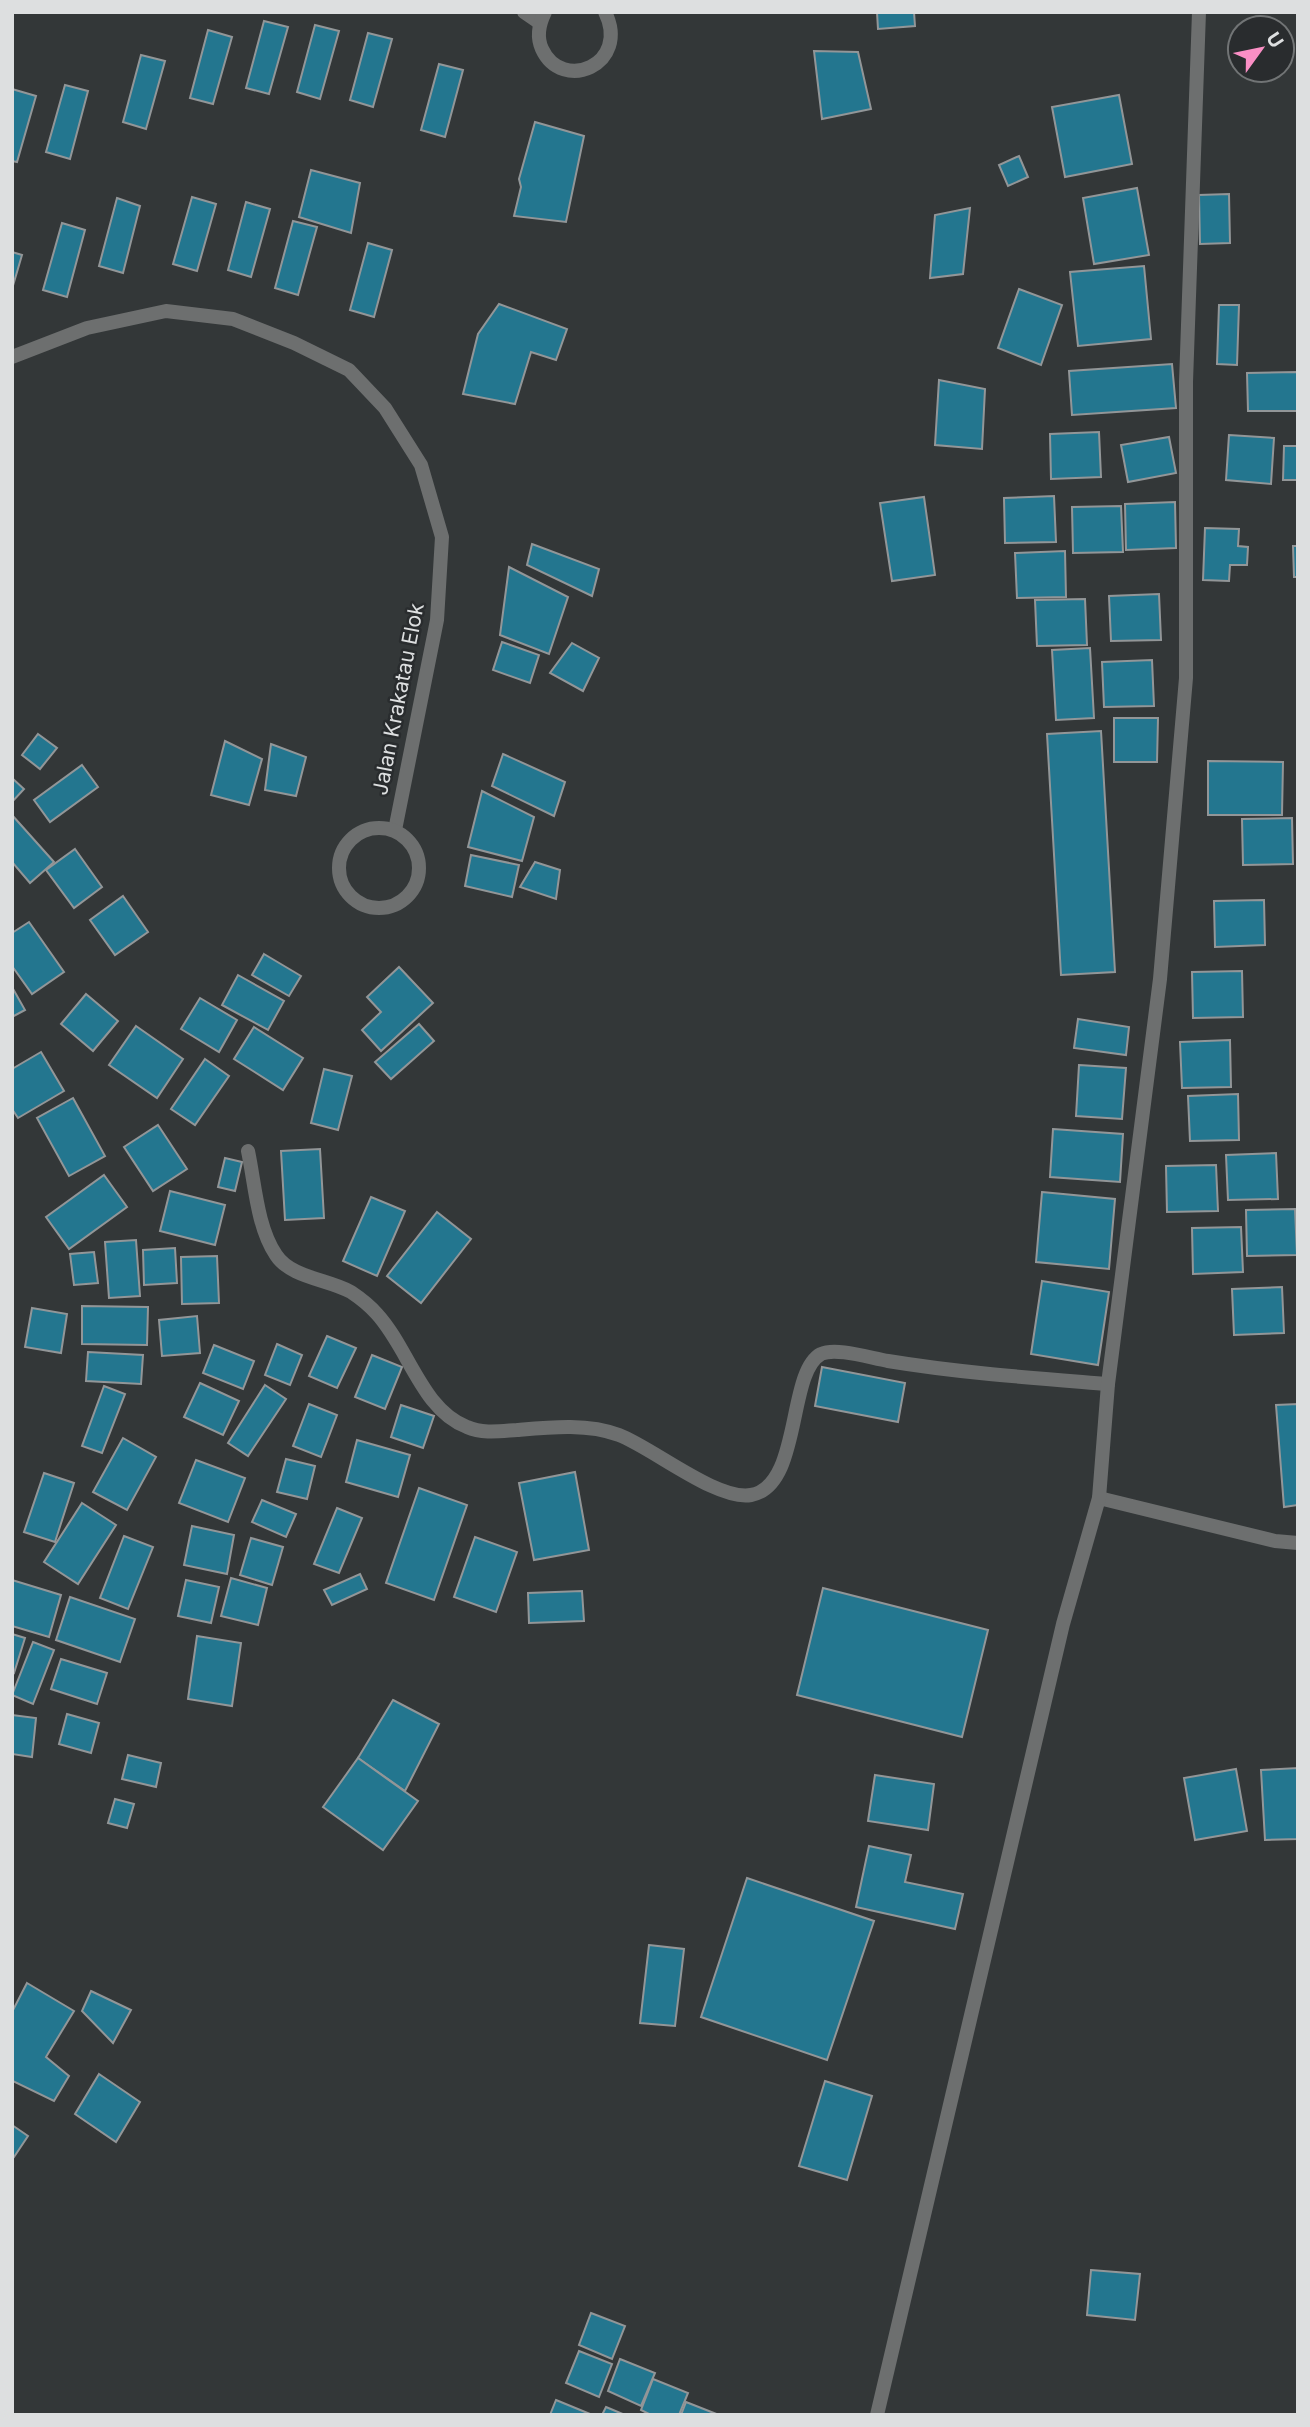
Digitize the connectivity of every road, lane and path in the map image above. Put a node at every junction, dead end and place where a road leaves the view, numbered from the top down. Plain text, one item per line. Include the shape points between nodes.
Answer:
1 (524, 12) edge
2 (605, 12) edge
3 (1199, 12) edge
4 (543, 18) edge
5 (12, 357) edge
6 (395, 830) junction
7 (248, 1152) dead end
8 (1108, 1384) junction
9 (1099, 1498) junction
10 (1298, 1543) edge
11 (877, 2415) edge

1 - 4 street
2 - 4 street via 612,33 610,44 605,55 587,69 565,69 546,56 538,34
3 - 8 street via 1186,382 1186,678 1160,979
5 - 6 street, Jalan Krakatau Elok via 86,328 166,312 233,319 349,370 385,408 421,464 442,537 437,620
6 - 6 street via 417,854 415,887 390,907 358,903 339,876 345,844 373,827
7 - 8 street via 262,1219 281,1261 364,1301 403,1350 428,1396 448,1416 479,1431 590,1428 615,1433 715,1488 741,1496 762,1492 781,1468 805,1377 817,1356 824,1353 940,1370
8 - 9 street
9 - 10 street
9 - 11 street via 1063,1624

